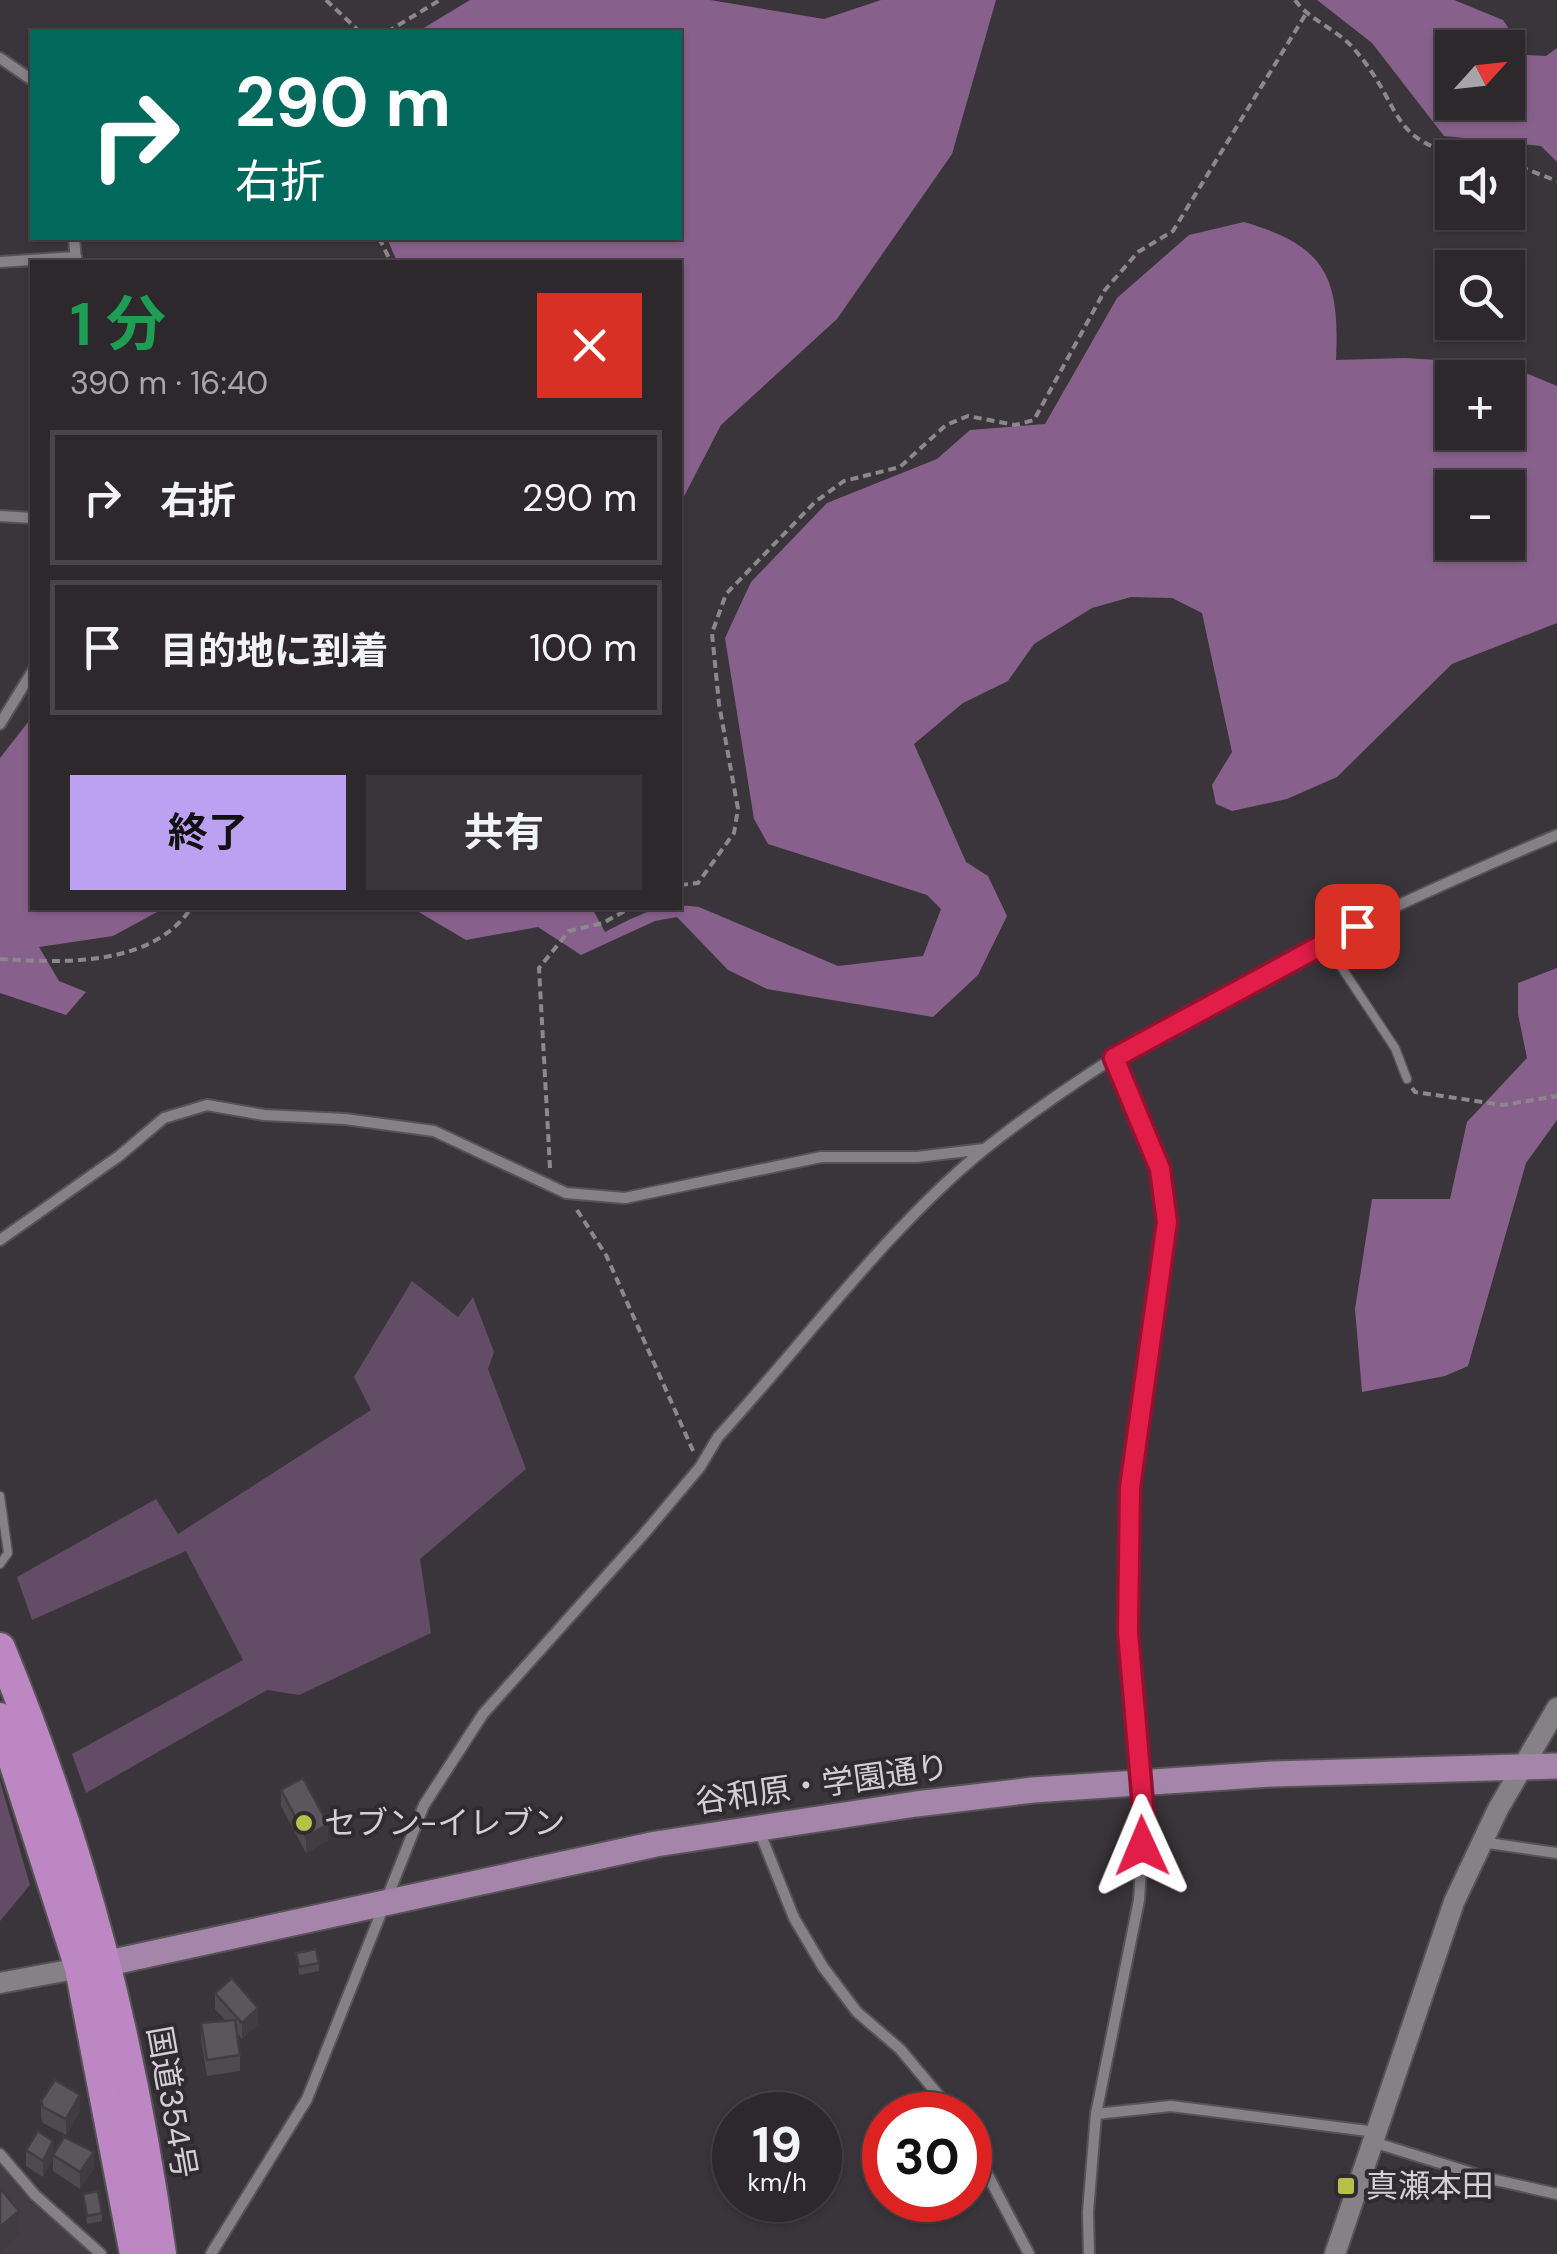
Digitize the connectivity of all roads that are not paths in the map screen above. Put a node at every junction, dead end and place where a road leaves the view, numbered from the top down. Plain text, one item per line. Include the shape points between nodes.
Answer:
1 (0, 58) edge
2 (30, 79) edge
3 (30, 261) edge
4 (0, 262) edge
5 (0, 516) edge
6 (30, 518) edge
7 (30, 675) edge
8 (0, 724) edge
9 (1557, 835) edge
10 (1324, 941) junction
11 (1114, 1058) junction
12 (1408, 1080) road end
13 (985, 1149) junction
14 (0, 1240) edge
15 (0, 1496) edge
16 (0, 1564) edge
17 (0, 1648) edge
18 (1557, 1708) edge
19 (0, 1718) edge
20 (1557, 1766) edge
21 (1522, 1767) junction
22 (1140, 1783) junction
23 (758, 1827) junction
24 (1481, 1842) junction
25 (1557, 1853) edge
26 (386, 1903) junction
27 (94, 1966) junction
28 (0, 1984) edge
29 (935, 2092) edge
30 (1096, 2114) junction
31 (1375, 2137) junction
32 (0, 2154) edge
33 (992, 2184) edge
34 (1557, 2194) edge
35 (101, 2254) edge
36 (135, 2254) edge
37 (160, 2254) edge
38 (210, 2254) edge
39 (1029, 2254) edge
40 (1089, 2254) edge
41 (1335, 2254) edge

1 - 2 street
3 - 4 street
5 - 6 street
7 - 8 street
9 - 10 street
10 - 11 street
10 - 12 lane via 1395,1048
11 - 13 street
11 - 22 street via 1160,1169 1167,1222 1130,1488 1128,1632
13 - 14 street via 821,1158 625,1198 551,1188 434,1131 207,1104 164,1118
13 - 26 street via 924,1206 718,1437 700,1466 483,1714 424,1806
15 - 16 lane via 8,1553
17 - 27 highway via 54,1788
18 - 21 street
19 - 27 highway
20 - 21 main road, 谷和原・学園通り
21 - 22 main road, 谷和原・学園通り
21 - 24 street
22 - 23 main road, 谷和原・学園通り
22 - 30 street via 1139,1900
23 - 26 main road, 谷和原・学園通り
23 - 29 street via 794,1918 823,1967
24 - 25 street
24 - 31 street via 1440,1938
26 - 27 main road, 谷和原・学園通り
26 - 38 street via 307,2099
27 - 28 street
27 - 36 highway, 国道354号
27 - 37 highway, 国道354号 via 131,2063
30 - 31 street via 1171,2106
30 - 40 street
31 - 34 street via 1491,2179
31 - 41 street
32 - 35 street
33 - 39 street

